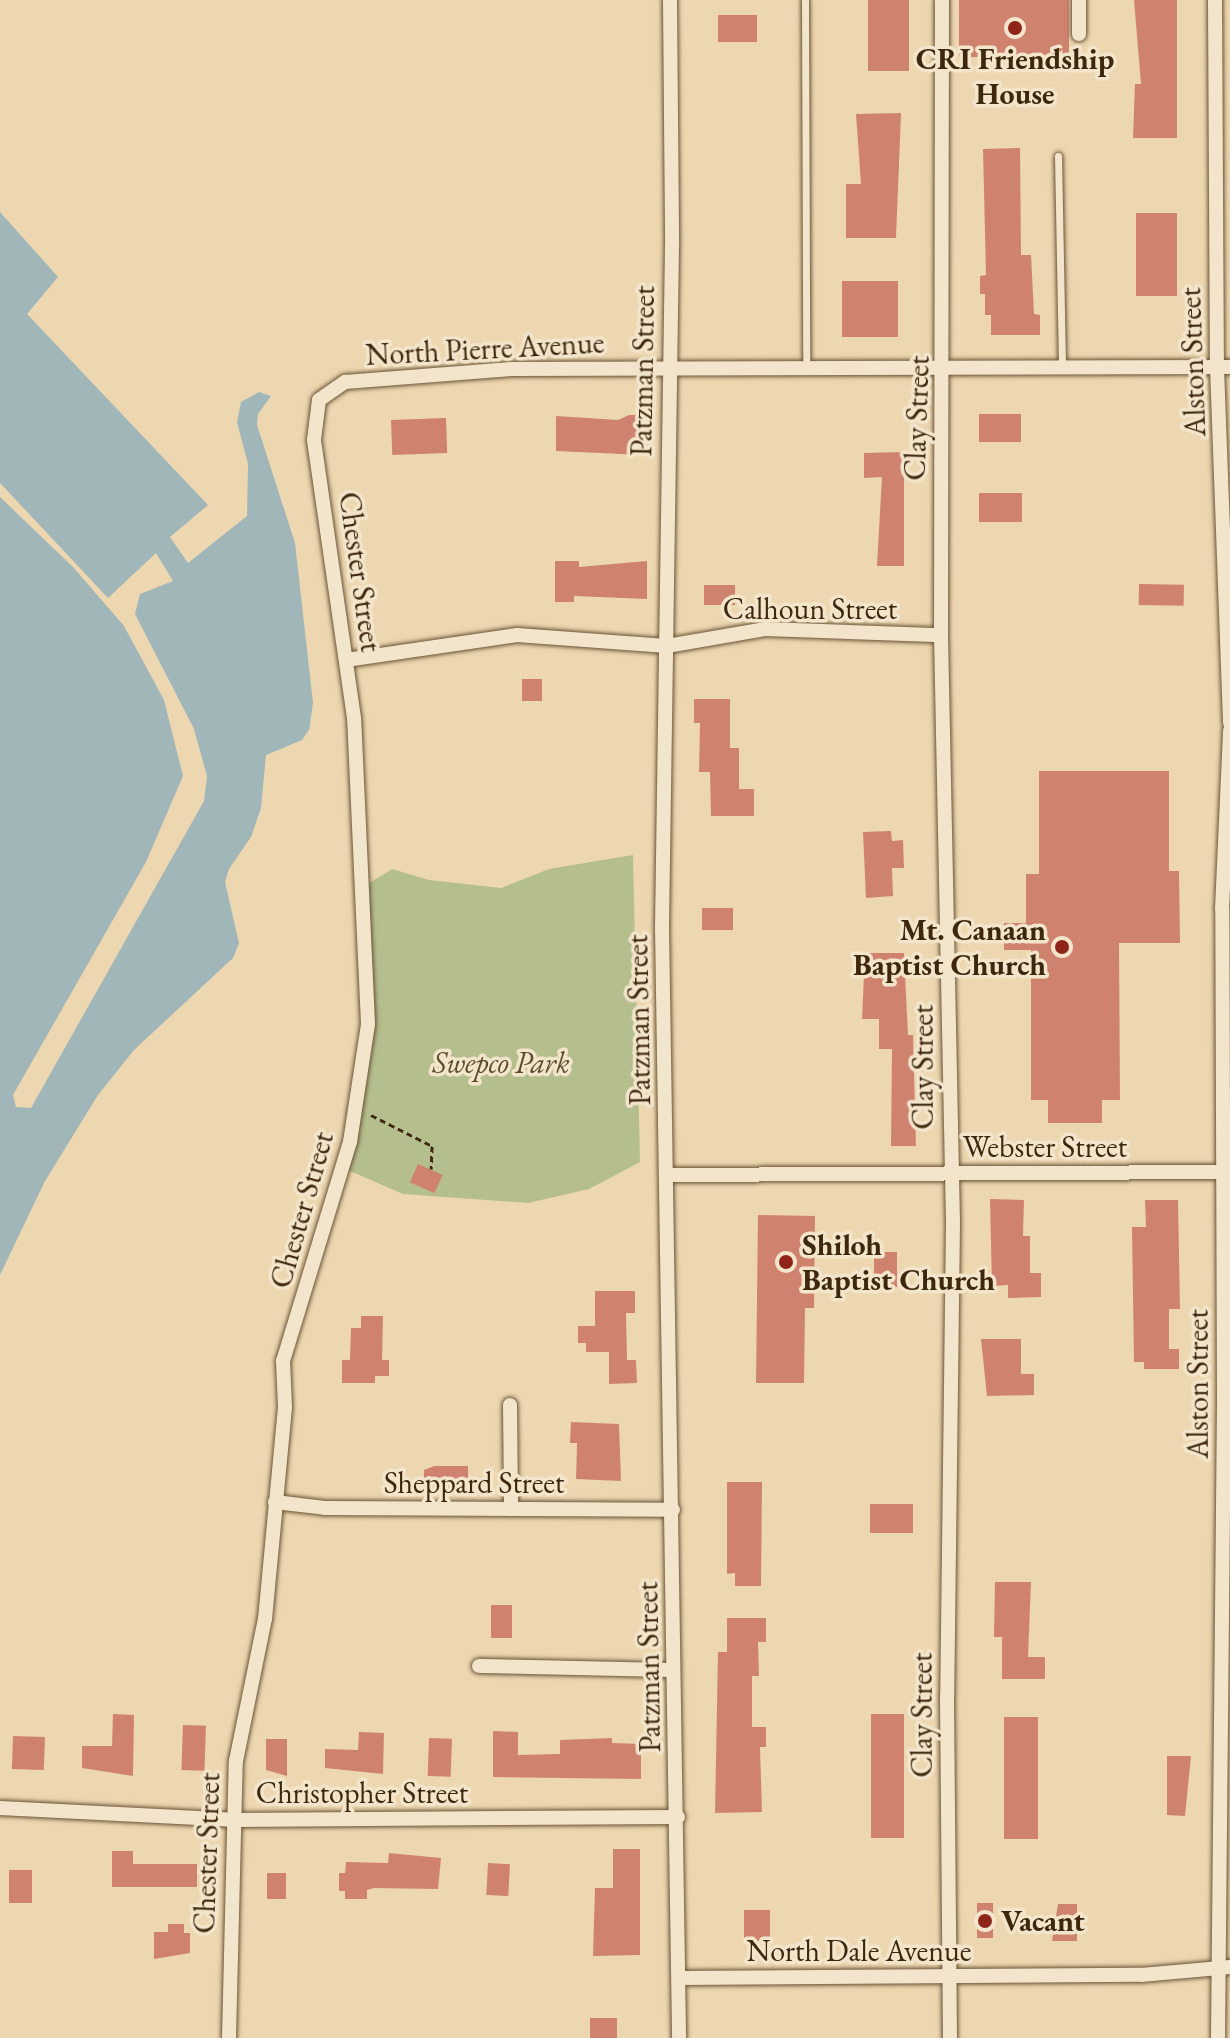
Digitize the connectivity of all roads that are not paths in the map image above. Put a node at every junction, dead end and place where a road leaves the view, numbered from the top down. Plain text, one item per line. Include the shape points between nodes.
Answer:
1 (670, 0) edge
2 (805, 0) edge
3 (942, 0) edge
4 (1079, 0) edge
5 (1215, 0) edge
6 (1079, 34) dead end
7 (1058, 156) dead end
8 (1223, 367) edge
9 (945, 368) junction
10 (1062, 368) junction
11 (666, 369) junction
12 (806, 369) junction
13 (322, 396) joint
14 (941, 635) junction
15 (667, 646) junction
16 (346, 660) junction
17 (1230, 723) edge
18 (1230, 730) edge
19 (1226, 909) edge
20 (1226, 1172) edge
21 (950, 1173) junction
22 (668, 1175) junction
23 (1227, 1401) edge
24 (510, 1405) dead end
25 (275, 1502) junction
26 (511, 1509) junction
27 (673, 1510) junction
28 (479, 1666) dead end
29 (673, 1670) junction
30 (0, 1808) edge
31 (678, 1817) junction
32 (233, 1820) junction
33 (1225, 1967) edge
34 (950, 1976) junction
35 (679, 1978) junction
36 (229, 2038) edge
37 (679, 2038) edge
38 (950, 2038) edge
39 (1218, 2038) edge

1 - 11 street, Patzman Street via 672,245
2 - 12 lane
3 - 9 street, Clay Street
4 - 6 street
5 - 8 street, Alston Street
7 - 10 lane
8 - 10 street, North Pierre Avenue
8 - 17 street, Alston Street
9 - 10 street, North Pierre Avenue
9 - 12 street, North Pierre Avenue
9 - 14 street, Clay Street
11 - 12 street, North Pierre Avenue
11 - 13 street, North Pierre Avenue via 576,367 387,377 345,382
11 - 15 street, Patzman Street
13 - 16 street, Chester Street via 314,414 314,440
14 - 15 street, Calhoun Street via 765,629
14 - 21 street, Clay Street
15 - 16 street, Calhoun Street via 517,635
15 - 22 street, Patzman Street via 662,871
16 - 25 street, Chester Street via 354,718 368,1024 357,1107 283,1361
18 - 19 street, Alston Street
19 - 20 street, Alston Street
20 - 21 street, Webster Street
20 - 23 street, Alston Street
21 - 22 street, Webster Street
21 - 34 street, Clay Street
22 - 27 street, Patzman Street
23 - 33 street, Alston Street
24 - 26 street
25 - 26 street, Sheppard Street via 325,1508
25 - 32 street, Chester Street via 265,1619 240,1737
26 - 27 street, Sheppard Street
27 - 29 street, Patzman Street
28 - 29 street
29 - 31 street, Patzman Street
30 - 32 street, Christopher Street
31 - 32 street, Christopher Street
31 - 35 street, Patzman Street
32 - 36 street, Chester Street
33 - 34 street, North Dale Avenue via 1141,1975
33 - 39 street, Alston Street
34 - 35 street, North Dale Avenue
34 - 38 street, Clay Street
35 - 37 street, Patzman Street

